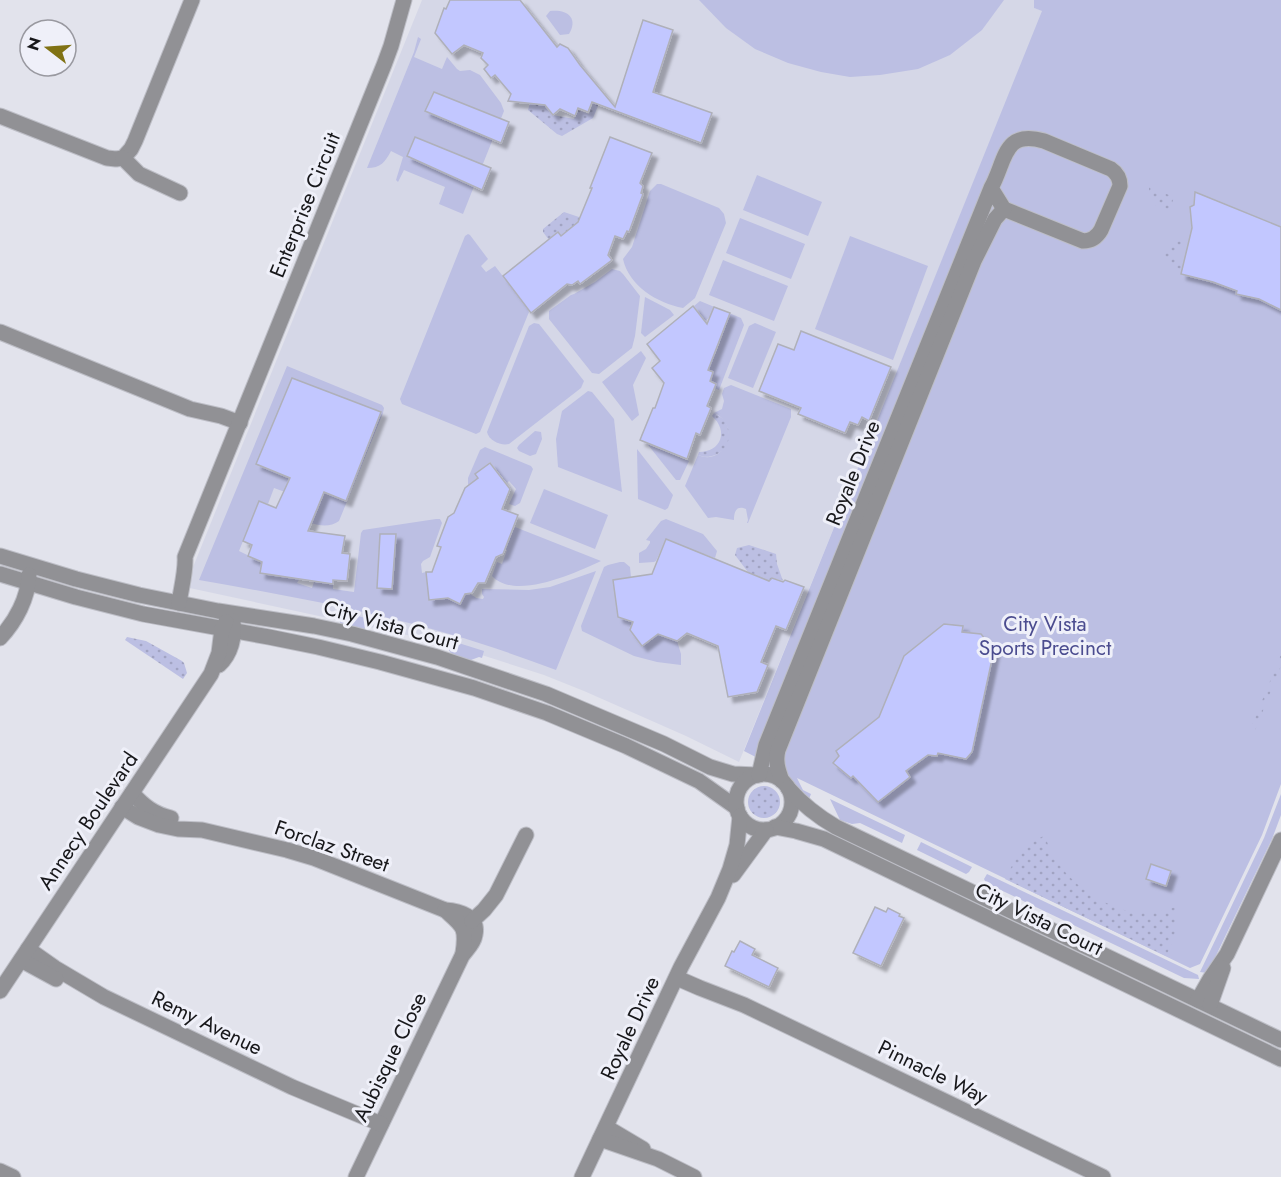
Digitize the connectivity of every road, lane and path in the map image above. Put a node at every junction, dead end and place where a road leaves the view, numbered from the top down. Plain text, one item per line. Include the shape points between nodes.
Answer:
1 (192, 0) edge
2 (404, 0) edge
3 (0, 116) edge
4 (123, 158) junction
5 (991, 188) junction
6 (180, 194) dead end
7 (1004, 209) junction
8 (0, 332) edge
9 (238, 428) junction
10 (0, 556) edge
11 (30, 566) junction
12 (0, 574) edge
13 (24, 582) junction
14 (173, 602) junction
15 (231, 613) junction
16 (0, 627) edge
17 (228, 630) junction
18 (0, 638) edge
19 (758, 775) junction
20 (785, 784) junction
21 (132, 793) junction
22 (122, 807) junction
23 (738, 812) junction
24 (771, 828) junction
25 (202, 830) junction
26 (526, 835) dead end
27 (1281, 840) edge
28 (718, 898) junction
29 (467, 923) junction
30 (24, 954) junction
31 (679, 972) junction
32 (0, 991) edge
33 (1204, 1003) junction
34 (1281, 1040) edge
35 (1281, 1059) edge
36 (379, 1128) junction
37 (603, 1133) junction
38 (0, 1171) edge
39 (13, 1177) edge
40 (356, 1177) edge
41 (582, 1177) edge
42 (694, 1177) edge
43 (1102, 1177) edge

1 - 4 street via 135,141
2 - 9 street, Enterprise Circuit via 384,65
3 - 4 street via 97,155
4 - 6 street via 138,174
5 - 7 street
5 - 7 street, Royale Drive via 1009,148 1023,138 1044,141 1111,169 1118,176 1120,186 1101,230 1088,241
5 - 19 street, Royale Drive via 766,745
7 - 20 street, Royale Drive via 974,261 778,750 777,767
8 - 9 street via 190,409 221,416
9 - 14 street, Enterprise Circuit via 185,557 186,566
10 - 11 street, City Vista Court
11 - 13 street
11 - 14 street, City Vista Court
12 - 13 street, City Vista Court
13 - 16 street
13 - 17 street, City Vista Court via 132,611
13 - 18 street via 22,607
14 - 15 street, City Vista Court
15 - 17 street, Annecy Boulevard
15 - 19 street, City Vista Court via 352,634 438,657 546,694 710,767 733,774
17 - 21 street, Annecy Boulevard via 211,674
17 - 23 street, City Vista Court via 380,662 547,713 699,781
19 - 20 street via 775,776
19 - 23 street via 749,778 738,791
20 - 24 street via 791,806 783,822
20 - 33 street, City Vista Court via 808,808 836,827
21 - 22 street, Annecy Boulevard
21 - 25 street, Forclaz Street via 150,811
22 - 25 street, Forclaz Street via 159,825
22 - 30 street, Annecy Boulevard
23 - 24 street via 751,827
23 - 28 street via 737,845
24 - 28 street via 739,865
24 - 35 street, City Vista Court via 824,839
25 - 29 street, Forclaz Street via 314,858 445,910
26 - 29 street via 496,895
27 - 33 street via 1227,954 1218,983
28 - 31 street, Royale Drive
29 - 36 street, Aubisque Close via 462,956
30 - 32 street, Annecy Boulevard
30 - 36 street, Remy Avenue via 55,978 104,997 292,1087 360,1125
31 - 37 street, Royale Drive
31 - 43 street, Pinnacle Way
33 - 34 street, City Vista Court
36 - 40 street, Aubisque Close
37 - 41 street, Royale Drive
37 - 42 street via 628,1139 658,1160
38 - 39 street

